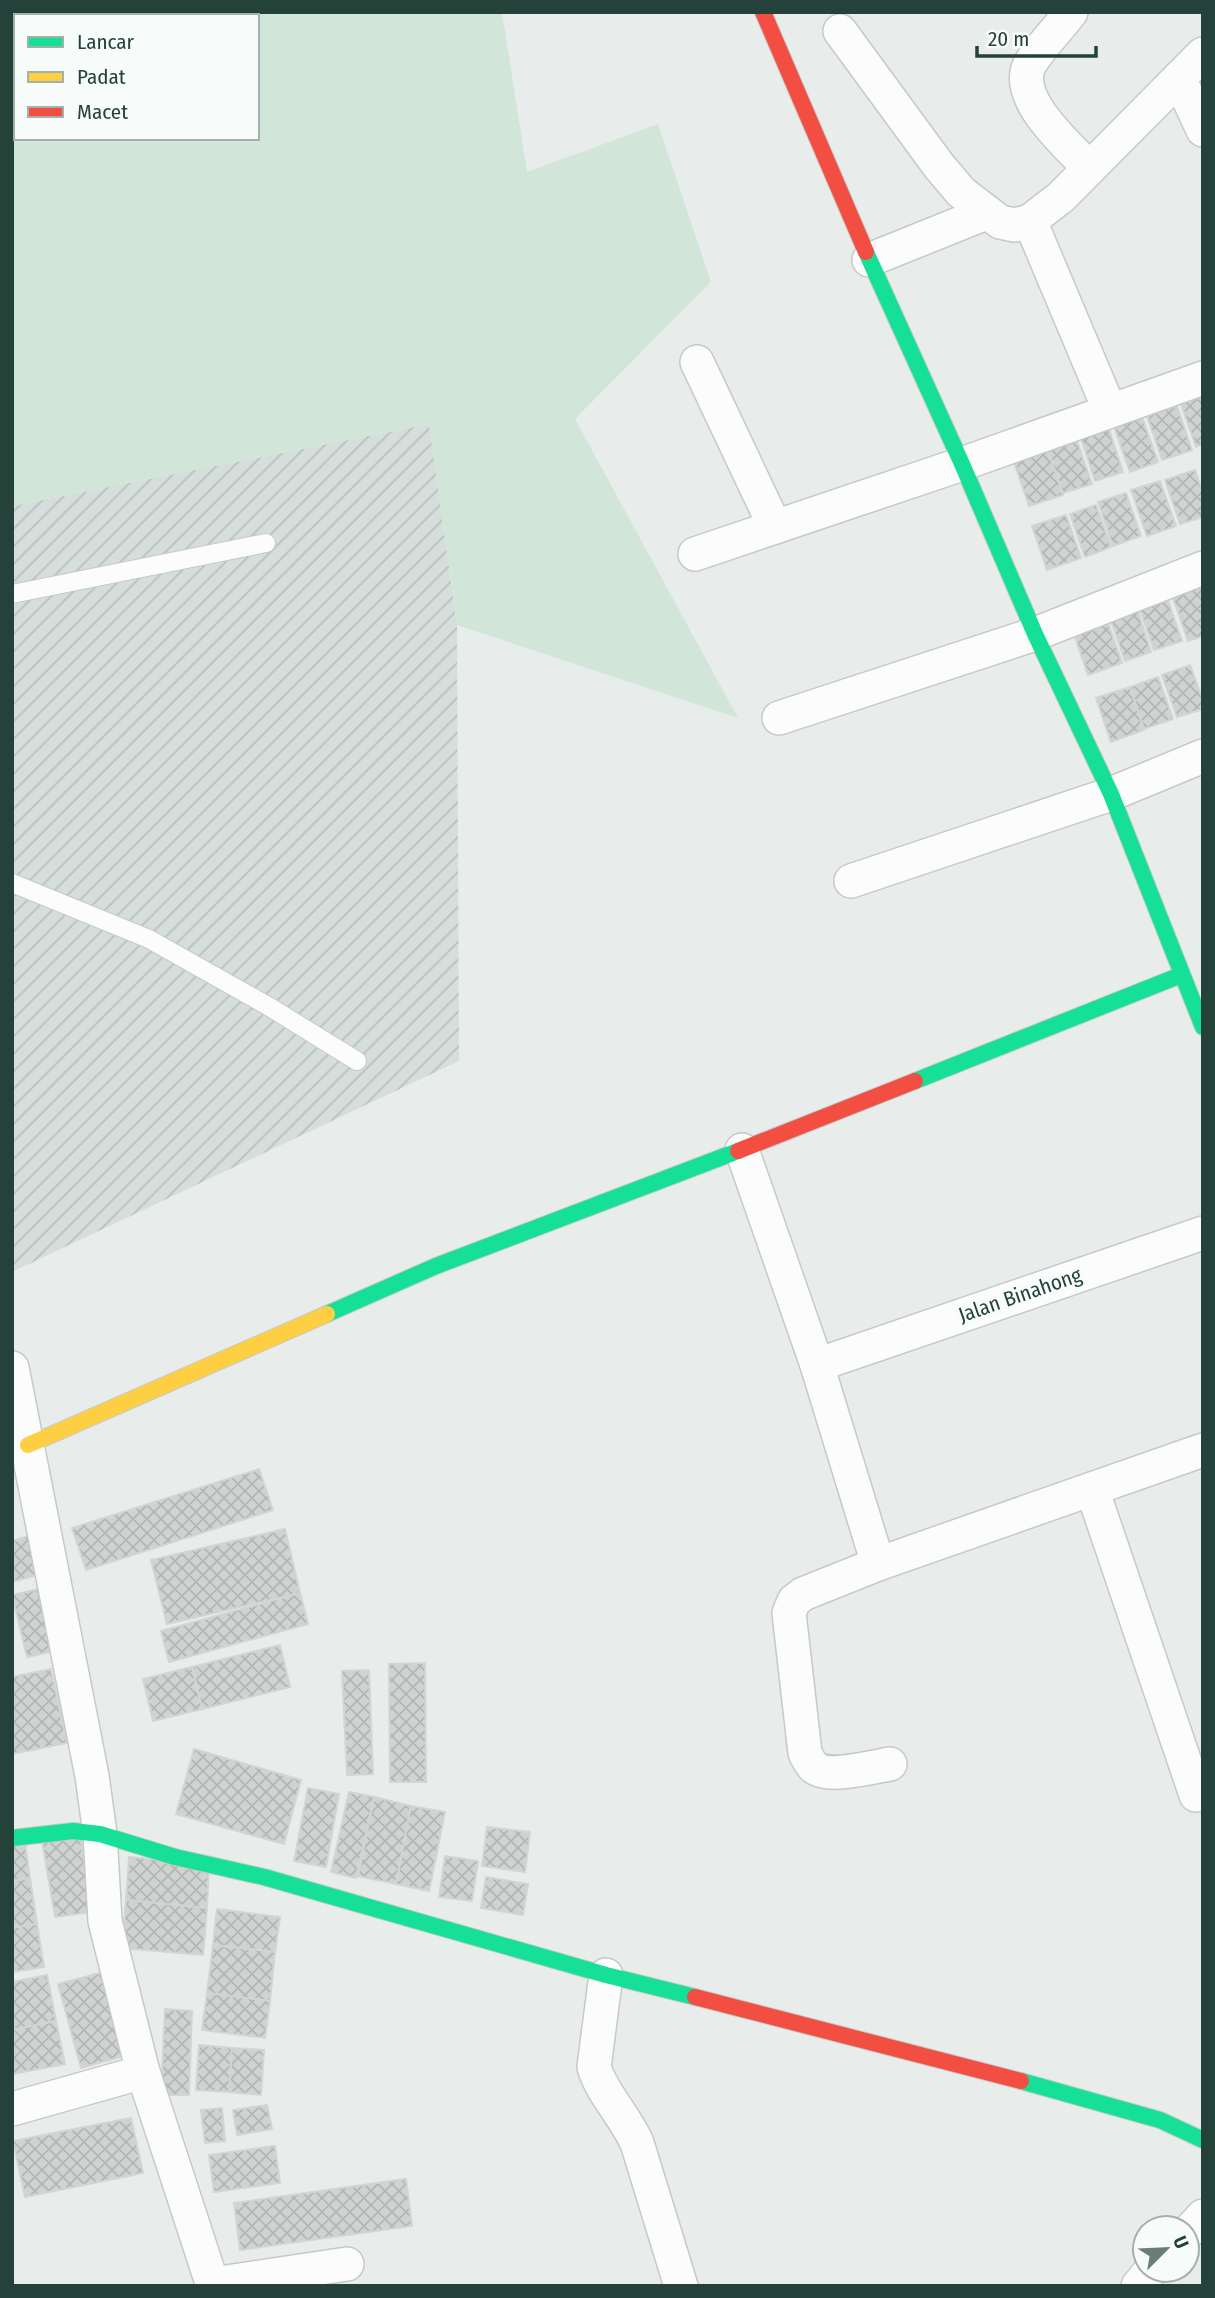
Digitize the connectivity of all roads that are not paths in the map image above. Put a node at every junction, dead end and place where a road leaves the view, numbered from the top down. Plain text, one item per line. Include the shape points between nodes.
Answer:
1 (763, 12) edge
2 (1071, 12) edge
3 (840, 31) dead end
4 (1203, 54) edge
5 (1179, 78) junction
6 (1203, 130) edge
7 (1088, 168) junction
8 (985, 213) junction
9 (1030, 221) junction
10 (869, 260) junction
11 (697, 362) dead end
12 (1203, 378) edge
13 (1110, 411) junction
14 (962, 464) junction
15 (775, 527) junction
16 (266, 543) dead end
17 (695, 554) dead end
18 (1203, 568) edge
19 (12, 594) edge
20 (1035, 634) junction
21 (779, 718) dead end
22 (1203, 755) edge
23 (1111, 794) junction
24 (851, 881) dead end
25 (12, 883) edge
26 (1181, 975) junction
27 (1203, 1027) edge
28 (357, 1061) dead end
29 (742, 1150) junction
30 (1203, 1233) edge
31 (828, 1361) junction
32 (12, 1368) edge
33 (28, 1445) junction
34 (1203, 1450) edge
35 (1092, 1489) junction
36 (878, 1564) junction
37 (890, 1765) dead end
38 (1196, 1794) dead end
39 (100, 1834) junction
40 (12, 1838) edge
41 (606, 1975) junction
42 (143, 2072) junction
43 (12, 2109) edge
44 (1203, 2140) edge
45 (347, 2264) dead end
46 (213, 2285) edge
47 (681, 2286) edge

1 - 10 street
2 - 7 street via 1030,65 1026,84 1034,104
3 - 8 street via 939,166
4 - 5 street
5 - 6 street
5 - 7 street
7 - 9 street
8 - 9 street via 1015,225
8 - 10 street
9 - 13 street
10 - 14 street
11 - 15 street
12 - 13 street
13 - 14 street
14 - 15 street
14 - 20 street
15 - 17 street
16 - 19 lane
18 - 20 street
20 - 21 street
20 - 23 street
22 - 23 street
23 - 24 street
23 - 26 street
25 - 28 lane via 149,939
26 - 27 street
26 - 29 street
29 - 31 street
29 - 33 street via 436,1265
30 - 31 street, Jalan Binahong
31 - 36 street
32 - 33 street
33 - 39 street
34 - 35 street
35 - 36 street
35 - 38 street
36 - 37 street via 803,1594 789,1613 809,1761 828,1773
39 - 40 street via 73,1831
39 - 41 street
39 - 42 street via 105,1921
41 - 44 street via 1160,2120
41 - 47 street via 594,2067 598,2082 636,2143
42 - 43 street
42 - 46 street
45 - 46 street

